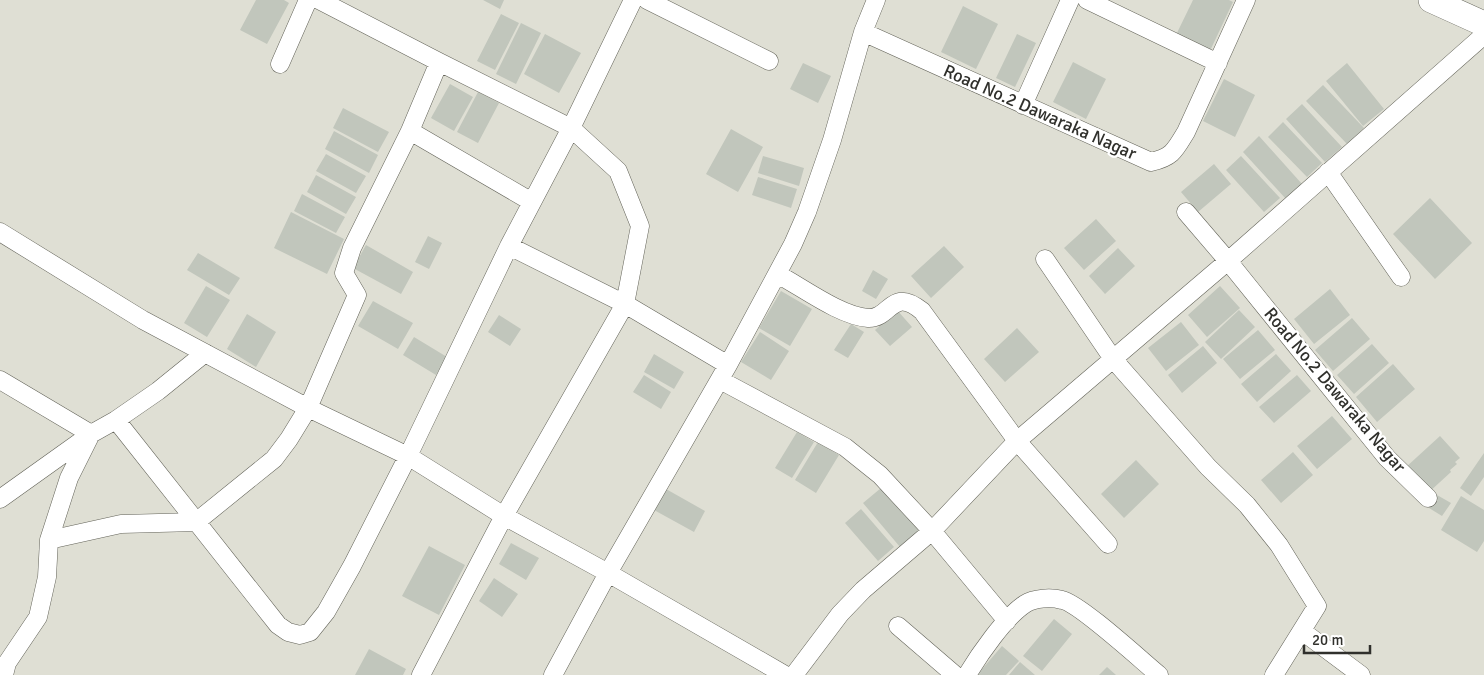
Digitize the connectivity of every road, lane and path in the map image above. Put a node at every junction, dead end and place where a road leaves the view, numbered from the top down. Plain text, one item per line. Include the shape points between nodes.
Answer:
1 (308, 0) edge
2 (319, 0) edge
3 (633, 0) edge
4 (647, 0) edge
5 (876, 0) edge
6 (1070, 0) edge
7 (1087, 0) edge
8 (1246, 0) edge
9 (1431, 0) edge
10 (1484, 24) edge
11 (863, 32) junction
12 (1484, 35) edge
13 (769, 61) dead end
14 (439, 62) junction
15 (1218, 63) junction
16 (280, 64) dead end
17 (1022, 105) junction
18 (572, 128) junction
19 (410, 131) junction
20 (1328, 172) junction
21 (532, 202) junction
22 (1186, 212) dead end
23 (0, 232) edge
24 (509, 246) junction
25 (1045, 259) dead end
26 (1228, 261) junction
27 (777, 274) junction
28 (1401, 277) dead end
29 (624, 304) junction
30 (205, 353) junction
31 (1113, 358) junction
32 (724, 372) junction
33 (0, 380) edge
34 (308, 408) junction
35 (116, 420) junction
36 (91, 434) junction
37 (1017, 440) junction
38 (408, 456) junction
39 (1428, 498) dead end
40 (0, 499) edge
41 (504, 516) junction
42 (196, 522) junction
43 (932, 531) junction
44 (49, 540) junction
45 (1108, 544) dead end
46 (608, 573) junction
47 (1007, 621) junction
48 (898, 626) dead end
49 (1302, 631) junction
50 (560, 673) edge
51 (4, 675) edge
52 (421, 675) edge
53 (785, 675) edge
54 (794, 675) edge
55 (955, 675) edge
56 (966, 675) edge
57 (1159, 675) edge
58 (1274, 675) edge
59 (1361, 675) edge

1 - 16 street
2 - 14 street
3 - 18 street
4 - 13 street
5 - 11 street
6 - 17 street
7 - 15 street
8 - 15 street, Road No.2 Dawaraka Nagar
9 - 10 street
11 - 17 street, Road No.2 Dawaraka Nagar
11 - 27 street via 807,212
12 - 20 street
14 - 18 street
14 - 19 street
15 - 17 street, Road No.2 Dawaraka Nagar via 1175,149 1165,158 1151,162
18 - 21 street
18 - 29 street via 618,171 640,226
19 - 21 street
19 - 34 street via 352,248 344,273 357,295
20 - 26 street
20 - 28 street
21 - 24 street
22 - 26 street, Road No.2 Dawaraka Nagar
23 - 30 street via 143,320
24 - 29 street
24 - 38 street
25 - 31 street
26 - 31 street
26 - 39 street, Road No.2 Dawaraka Nagar via 1387,458
27 - 32 street
27 - 37 street via 851,314 868,318 876,317 892,304 913,304 936,328
29 - 32 street
29 - 41 street
30 - 34 street
30 - 35 street
31 - 37 street
31 - 49 street via 1208,467 1247,505 1279,545 1317,606
32 - 43 street via 845,447 880,475
32 - 46 street
33 - 36 street
34 - 38 street
34 - 42 street via 274,459
35 - 36 street
35 - 42 street
36 - 40 street
36 - 44 street via 69,478
37 - 43 street
37 - 45 street
38 - 41 street
38 - 42 street via 352,566 326,612 310,632 300,635 278,625
41 - 46 street
41 - 52 street
42 - 44 street via 121,524
43 - 47 street
43 - 54 street via 863,590 840,614
44 - 51 street via 47,577 38,617 7,663
46 - 50 street
46 - 53 street
47 - 56 street
47 - 57 street via 1026,603 1042,599 1064,600
48 - 55 street
49 - 58 street
49 - 59 street

